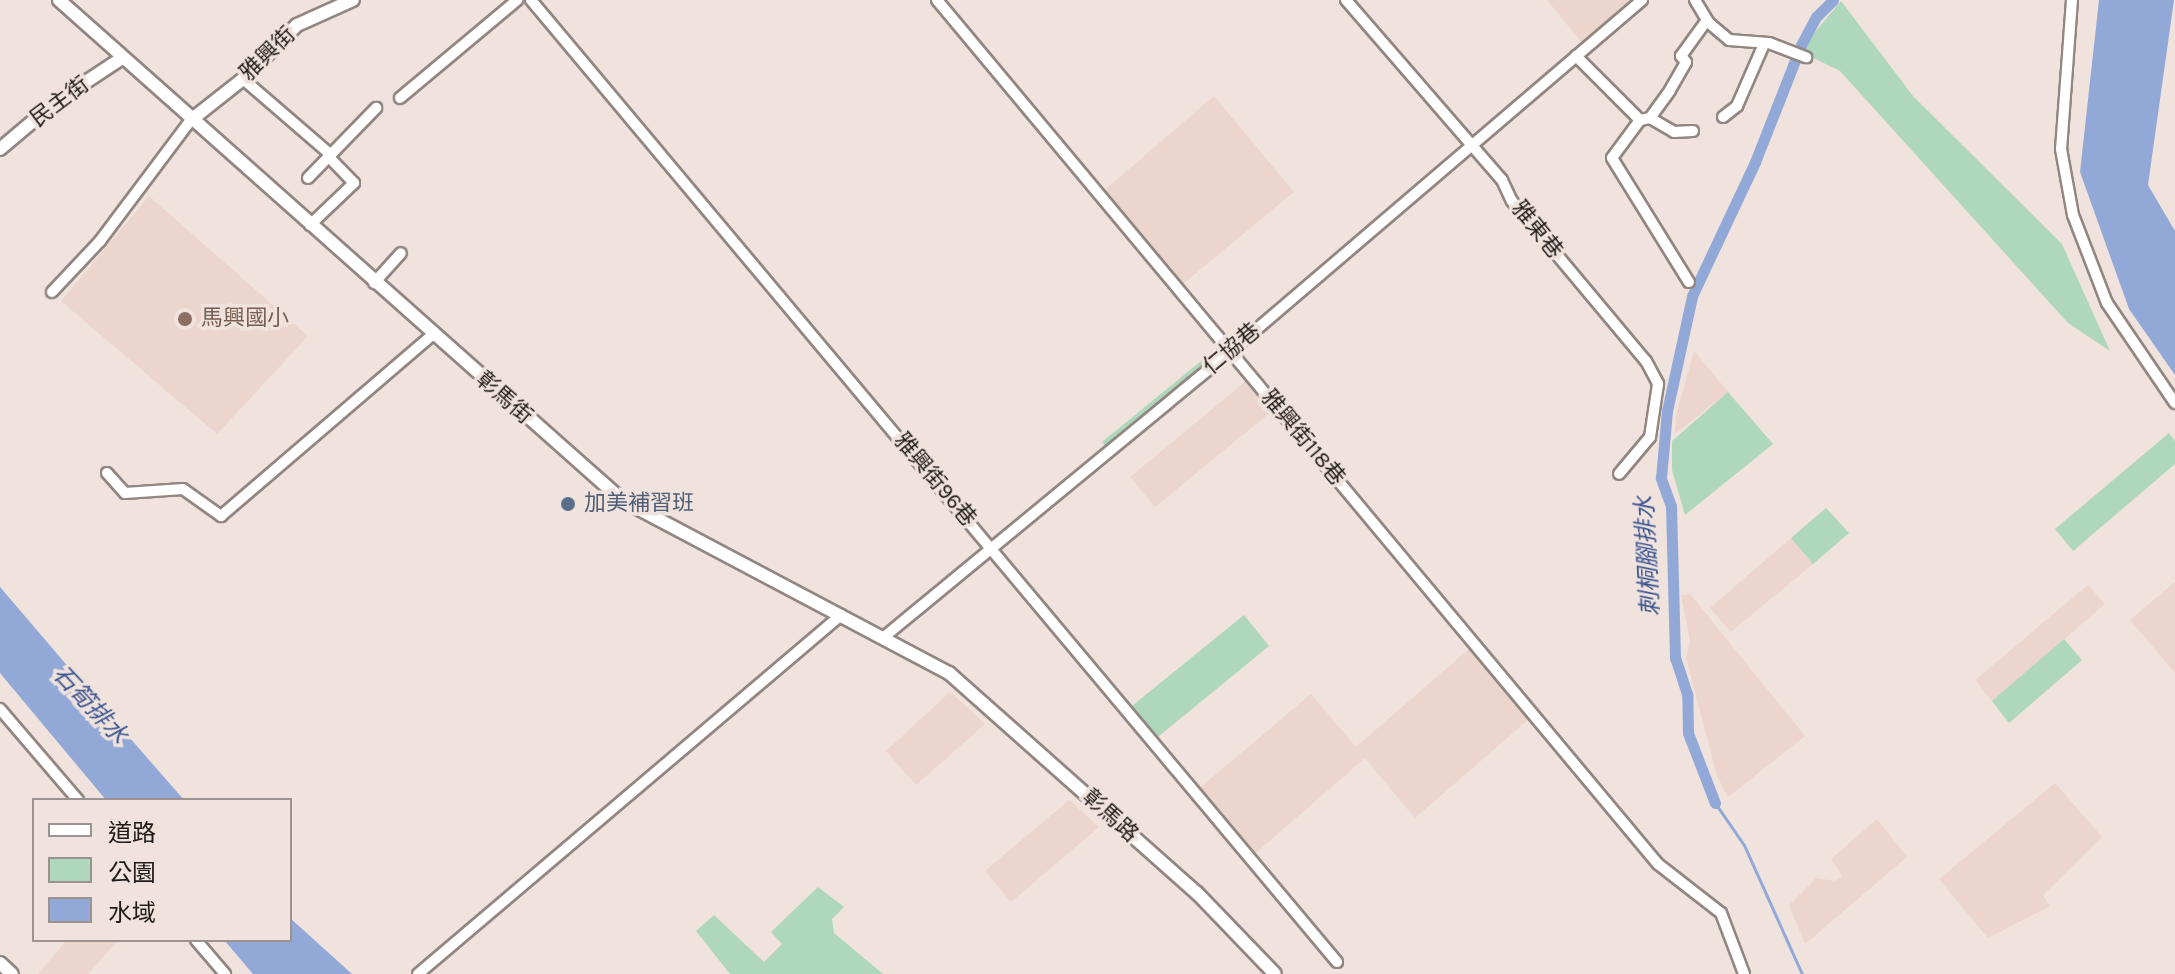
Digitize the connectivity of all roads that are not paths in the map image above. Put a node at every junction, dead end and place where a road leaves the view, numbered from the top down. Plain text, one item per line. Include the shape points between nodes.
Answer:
1 (59, 0) edge
2 (353, 0) edge
3 (517, 0) edge
4 (531, 0) edge
5 (937, 0) edge
6 (1346, 0) edge
7 (1642, 0) edge
8 (1695, 0) edge
9 (2072, 0) edge
10 (1707, 20) junction
11 (1764, 44) junction
12 (1576, 56) junction
13 (1806, 57) dead end
14 (122, 58) junction
15 (243, 79) junction
16 (400, 98) dead end
17 (376, 108) dead end
18 (1723, 117) dead end
19 (1645, 119) junction
20 (191, 120) junction
21 (1693, 131) dead end
22 (1471, 147) junction
23 (0, 149) edge
24 (330, 156) junction
25 (308, 178) dead end
26 (310, 225) junction
27 (401, 253) dead end
28 (1689, 282) dead end
29 (374, 283) junction
30 (52, 292) dead end
31 (431, 336) junction
32 (1230, 352) junction
33 (2175, 403) edge
34 (107, 473) dead end
35 (1619, 474) dead end
36 (991, 546) junction
37 (841, 615) junction
38 (884, 637) junction
39 (937, 665) joint
40 (0, 709) edge
41 (76, 798) edge
42 (198, 942) edge
43 (1337, 962) dead end
44 (0, 963) edge
45 (12, 974) edge
46 (225, 974) edge
47 (418, 974) edge
48 (1275, 974) edge
49 (1744, 974) edge

1 - 14 street, 彰馬街
2 - 15 street, 雅興街 via 297,25
3 - 16 street
4 - 36 street, 雅興街96巷
5 - 32 street, 雅興街118巷
6 - 22 street, 雅東巷
7 - 12 street, 仁協巷
8 - 10 street
9 - 33 street via 2061,149 2073,215 2107,303
10 - 11 street via 1729,40
10 - 19 street via 1681,56 1686,62
11 - 13 street
11 - 18 street via 1737,106
12 - 19 street
12 - 22 street, 仁協巷
14 - 20 street, 彰馬街
14 - 23 street, 民主街 via 57,101
15 - 20 street, 雅興街
15 - 24 street
17 - 24 street
19 - 21 street via 1674,132
19 - 28 street via 1612,158
20 - 26 street, 彰馬街
20 - 30 street via 100,241
22 - 32 street, 仁協巷
22 - 35 street, 雅東巷 via 1646,361 1658,384 1650,437
24 - 25 street
24 - 26 street via 354,183
26 - 29 street, 彰馬街
27 - 29 street
29 - 31 street, 彰馬街
31 - 34 street via 221,516 183,489 125,493
31 - 37 street, 彰馬街 via 622,500
32 - 36 street, 仁協巷
32 - 49 street, 雅興街118巷 via 1658,864 1721,913
36 - 38 street, 仁協巷
36 - 43 street, 雅興街96巷
37 - 38 street, 彰馬街
37 - 47 street
38 - 39 street, 彰馬街
39 - 48 street, 彰馬路 via 1197,893
40 - 41 street
42 - 46 street
44 - 45 street

